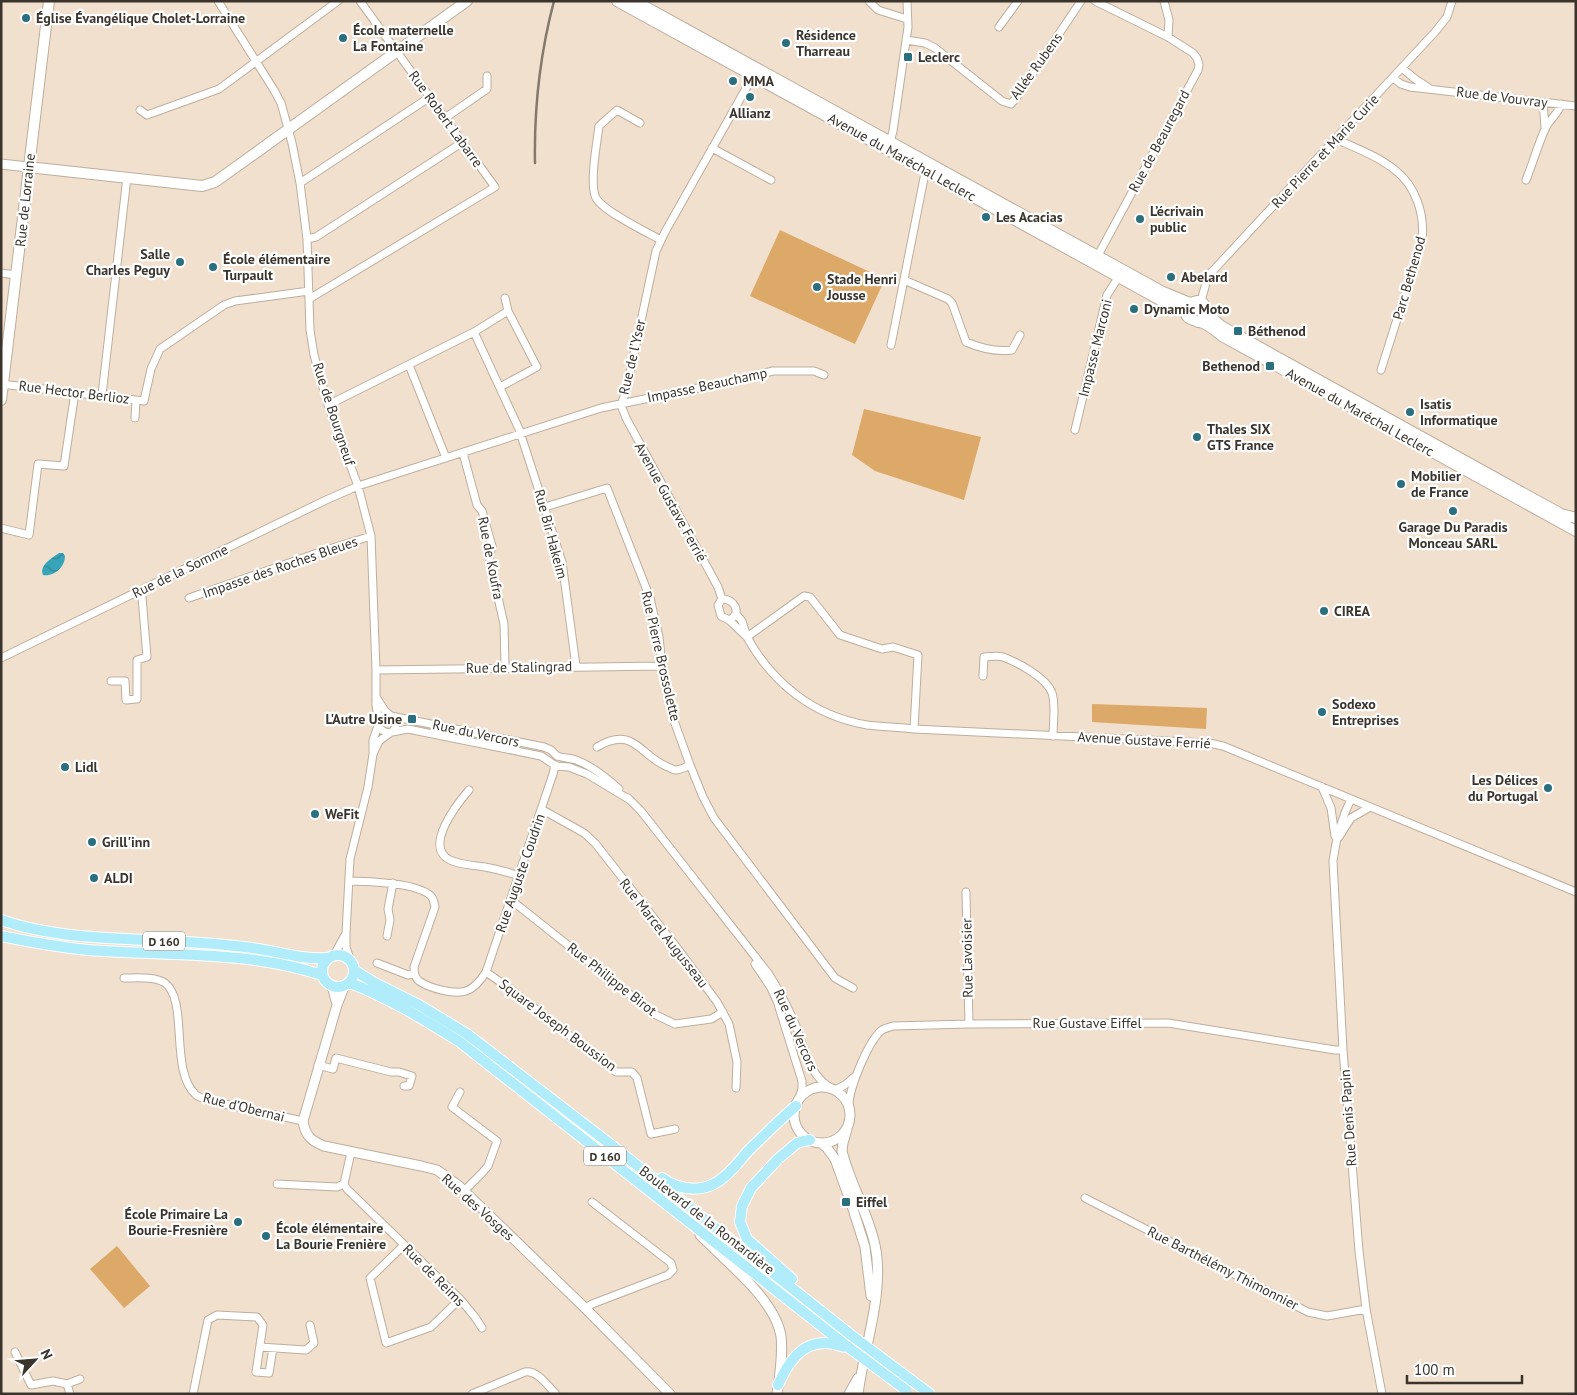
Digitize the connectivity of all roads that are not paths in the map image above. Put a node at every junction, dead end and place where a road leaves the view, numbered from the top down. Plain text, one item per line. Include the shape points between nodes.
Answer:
1 (49, 1) edge
2 (218, 1) edge
3 (338, 1) edge
4 (360, 1) edge
5 (467, 1) edge
6 (617, 1) edge
7 (636, 1) edge
8 (869, 1) edge
9 (907, 1) edge
10 (1081, 1) edge
11 (1095, 1) edge
12 (1452, 1) edge
13 (1015, 2) edge
14 (1166, 2) edge
15 (907, 20) junction
16 (999, 27) dead end
17 (1168, 37) junction
18 (906, 40) junction
19 (397, 52) junction
20 (256, 63) junction
21 (1402, 68) junction
22 (768, 74) junction
23 (487, 76) dead end
24 (753, 76) junction
25 (1393, 78) junction
26 (1429, 88) junction
27 (430, 97) junction
28 (1543, 102) junction
29 (1561, 104) junction
30 (1576, 106) edge
31 (140, 110) dead end
32 (445, 118) junction
33 (640, 123) dead end
34 (288, 130) junction
35 (1545, 130) junction
36 (1336, 139) junction
37 (462, 142) junction
38 (885, 144) junction
39 (712, 148) junction
40 (1, 164) edge
41 (926, 166) junction
42 (28, 167) junction
43 (126, 178) junction
44 (771, 180) dead end
45 (1526, 180) dead end
46 (300, 183) junction
47 (306, 239) junction
48 (661, 240) junction
49 (1096, 260) junction
50 (1, 273) edge
51 (1121, 273) junction
52 (16, 275) junction
53 (904, 280) junction
54 (309, 291) junction
55 (505, 298) dead end
56 (309, 299) junction
57 (1193, 306) junction
58 (508, 311) junction
59 (1208, 314) junction
60 (1198, 322) junction
61 (474, 332) junction
62 (1020, 335) dead end
63 (891, 345) dead end
64 (410, 365) junction
65 (1381, 370) dead end
66 (824, 375) dead end
67 (2, 384) edge
68 (500, 387) junction
69 (75, 392) junction
70 (102, 395) junction
71 (1, 400) edge
72 (140, 400) junction
73 (328, 405) junction
74 (621, 405) junction
75 (134, 418) dead end
76 (1076, 430) dead end
77 (520, 434) junction
78 (463, 453) junction
79 (446, 458) junction
80 (358, 486) junction
81 (545, 507) junction
82 (1576, 518) edge
83 (1, 528) edge
84 (1576, 531) edge
85 (371, 536) junction
86 (140, 591) junction
87 (189, 598) dead end
88 (722, 599) junction
89 (736, 614) junction
90 (729, 620) junction
91 (747, 637) junction
92 (1, 658) edge
93 (576, 666) junction
94 (662, 666) junction
95 (505, 667) junction
96 (376, 670) junction
97 (983, 676) dead end
98 (111, 681) dead end
99 (376, 697) junction
100 (391, 716) junction
101 (378, 723) junction
102 (914, 729) junction
103 (391, 732) junction
104 (1053, 736) junction
105 (597, 747) dead end
106 (373, 754) junction
107 (559, 757) junction
108 (690, 765) junction
109 (557, 766) junction
110 (1322, 787) junction
111 (469, 790) dead end
112 (1350, 799) junction
113 (630, 800) junction
114 (1370, 807) junction
115 (541, 809) junction
116 (1336, 841) junction
117 (519, 876) junction
118 (350, 881) junction
119 (393, 883) junction
120 (966, 892) dead end
121 (1576, 892) edge
122 (511, 900) junction
123 (1, 920) edge
124 (727, 922) junction
125 (346, 933) junction
126 (1, 936) edge
127 (387, 936) dead end
128 (331, 957) junction
129 (350, 959) junction
130 (377, 963) dead end
131 (354, 970) junction
132 (486, 972) junction
133 (414, 974) junction
134 (322, 976) junction
135 (124, 978) dead end
136 (347, 985) junction
137 (332, 986) junction
138 (853, 988) dead end
139 (337, 1005) junction
140 (723, 1012) junction
141 (969, 1024) junction
142 (1343, 1050) junction
143 (318, 1065) junction
144 (856, 1074) junction
145 (404, 1086) dead end
146 (736, 1088) dead end
147 (833, 1089) junction
148 (460, 1092) dead end
149 (798, 1102) junction
150 (849, 1104) junction
151 (303, 1121) junction
152 (675, 1128) dead end
153 (847, 1129) junction
154 (810, 1140) junction
155 (821, 1143) junction
156 (610, 1144) junction
157 (351, 1152) junction
158 (277, 1184) dead end
159 (344, 1184) junction
160 (464, 1191) junction
161 (1085, 1198) dead end
162 (592, 1202) dead end
163 (680, 1214) junction
164 (404, 1245) junction
165 (460, 1299) junction
166 (585, 1308) junction
167 (820, 1309) junction
168 (1366, 1309) junction
169 (872, 1314) junction
170 (310, 1325) dead end
171 (482, 1328) dead end
172 (260, 1347) junction
173 (848, 1347) junction
174 (273, 1348) junction
175 (15, 1352) dead end
176 (860, 1373) junction
177 (80, 1379) dead end
178 (67, 1384) junction
179 (778, 1390) edge
180 (909, 1392) edge
181 (70, 1394) edge
182 (193, 1394) edge
183 (472, 1394) edge
184 (556, 1394) edge
185 (670, 1394) edge
186 (850, 1394) edge
187 (858, 1394) edge
188 (930, 1394) edge
189 (1382, 1394) edge

1 - 42 main road, Rue de Lorraine
2 - 20 street, Rue de Bourgneuf
3 - 20 street
4 - 19 street, Rue Robert Labarre
5 - 19 main road
6 - 24 main road, Avenue du Maréchal Leclerc
7 - 22 main road, Avenue du Maréchal Leclerc
8 - 15 street via 878,10
9 - 15 street
10 - 18 street, Allée Rubens via 1011,104 935,48
11 - 17 street
12 - 21 street, Rue Pierre et Marie Curie via 1447,17
13 - 16 street
14 - 17 street
15 - 18 street
17 - 49 street, Rue de Beauregard via 1198,58 1198,70
18 - 38 street
19 - 27 street, Rue Robert Labarre
19 - 34 main road
20 - 31 street via 219,90 147,115
20 - 34 street, Rue de Bourgneuf via 281,104
21 - 25 street, Rue Pierre et Marie Curie
21 - 26 street, Rue de Vouvray
22 - 24 street
22 - 38 main road, Avenue du Maréchal Leclerc
23 - 32 street via 488,89
24 - 38 main road, Avenue du Maréchal Leclerc
24 - 39 street, Rue de l’Yser
25 - 26 street, Rue de Vouvray via 1410,87
25 - 36 street, Rue Pierre et Marie Curie
26 - 28 street, Rue de Vouvray
27 - 32 street, Rue Robert Labarre
27 - 46 street
28 - 29 street, Rue de Vouvray
28 - 35 street
29 - 30 street, Rue de Vouvray
29 - 35 street
32 - 37 street, Rue Robert Labarre
33 - 48 street via 617,110 599,126 593,185 596,198 603,207
34 - 43 main road via 215,182 202,186
34 - 46 street, Rue de Bourgneuf
35 - 45 street
36 - 57 street, Rue Pierre et Marie Curie via 1208,276
36 - 65 street, Parc Bethenod via 1395,169 1413,192 1424,227
37 - 47 street via 316,237
37 - 56 street, Rue Robert Labarre via 495,187
38 - 41 main road, Avenue du Maréchal Leclerc
39 - 44 street
39 - 48 street, Rue de l’Yser
40 - 42 street
41 - 49 main road, Avenue du Maréchal Leclerc
41 - 53 street
42 - 43 main road
42 - 52 main road, Rue de Lorraine
43 - 70 street
46 - 47 street, Rue de Bourgneuf
47 - 54 street, Rue de Bourgneuf
48 - 74 street, Rue de l’Yser
49 - 51 main road, Avenue du Maréchal Leclerc
50 - 52 street
51 - 57 main road, Avenue du Maréchal Leclerc
51 - 76 street, Impasse Marconi via 1107,295
52 - 67 main road, Rue de Lorraine
53 - 62 street via 948,299 966,342 974,346 1001,352 1012,350
53 - 63 street
54 - 56 street, Rue de Bourgneuf
54 - 72 street via 224,305 160,349
55 - 58 street
56 - 73 street, Rue de Bourgneuf via 314,355
57 - 59 main road via 1207,308
57 - 60 main road, Avenue du Maréchal Leclerc via 1192,321
58 - 61 street
58 - 68 street via 538,367
59 - 60 main road
59 - 82 main road, Avenue du Maréchal Leclerc via 1227,330 1561,514
60 - 84 main road, Avenue du Maréchal Leclerc
61 - 64 street
61 - 68 street, Rue Bir Hakeim
64 - 73 street
64 - 79 street
66 - 74 street, Impasse Beauchamp via 814,371 773,370
67 - 69 street, Rue Hector Berlioz
67 - 71 main road, Rue de Lorraine
68 - 77 street, Rue Bir Hakeim
69 - 70 street, Rue Hector Berlioz
69 - 83 street via 64,466 38,464 29,535
70 - 72 street, Rue Hector Berlioz
72 - 75 street
73 - 80 street, Rue de Bourgneuf
74 - 77 street, Rue de l’Yser via 601,408
74 - 88 street, Avenue Gustave Ferrié
77 - 78 street, Rue de l’Yser
77 - 81 street, Rue Bir Hakeim
78 - 79 street, Rue de l’Yser
78 - 95 street, Rue de Koufra via 492,546 489,558 504,624
79 - 80 street, Rue de l’Yser
80 - 85 street, Rue de Bourgneuf
80 - 86 street, Rue de la Somme
81 - 93 street, Rue Bir Hakeim via 562,562
81 - 94 street, Rue Pierre Brossolette via 607,488 650,598 660,638
85 - 87 street, Impasse des Roches Bleues
85 - 96 street, Rue de Bourgneuf
86 - 92 street, Rue de la Somme
86 - 98 street via 147,657 137,660 137,699 126,700 125,681
88 - 89 street via 731,601
88 - 90 street via 718,602 718,610
89 - 90 street
89 - 91 street, Avenue Gustave Ferrié
90 - 91 street, Avenue Gustave Ferrié
91 - 102 street, Avenue Gustave Ferrié via 775,677 823,712 868,725
91 - 102 street via 804,596 810,597 840,635 882,649 893,646 918,655
93 - 94 street, Rue de Stalingrad
93 - 95 street, Rue de Stalingrad
94 - 108 street, Rue Pierre Brossolette via 673,718
95 - 96 street, Rue de Stalingrad
96 - 99 street, Rue de Bourgneuf
97 - 104 street via 984,657 1001,656 1048,684 1053,694
99 - 100 street
99 - 101 street, Rue de Bourgneuf
100 - 101 street via 383,715
100 - 103 street via 396,724
100 - 107 street, Rue du Vercors via 544,747
101 - 103 street via 383,732
101 - 106 street, Rue de Bourgneuf
102 - 104 street, Avenue Gustave Ferrié
103 - 106 street, Rue de Bourgneuf via 380,741
103 - 109 street, Rue du Vercors via 408,729 532,754
104 - 110 street, Avenue Gustave Ferrié via 1209,743
105 - 108 street via 608,740 627,740 662,765 675,770
106 - 118 street, Rue de Bourgneuf via 350,859
107 - 109 street, Rue Auguste Coudrin via 553,759
107 - 113 street, Rue du Vercors via 576,760 595,770
108 - 138 street, Rue Pierre Brossolette via 714,818 835,978
109 - 113 street, Rue du Vercors via 587,774
109 - 115 street, Rue Auguste Coudrin
110 - 112 street, Avenue Gustave Ferrié
110 - 116 street, Rue Denis Papin via 1331,808
111 - 117 street via 447,822 439,847 442,853 450,860
112 - 114 street, Avenue Gustave Ferrié
112 - 116 street, Rue Denis Papin
113 - 124 street, Rue du Vercors
114 - 116 street, Rue Denis Papin via 1351,818
114 - 121 street, Avenue Gustave Ferrié
115 - 117 street, Rue Auguste Coudrin
115 - 140 street, Rue Marcel Augusseau via 584,833 595,843
116 - 142 street, Rue Denis Papin via 1333,861
117 - 122 street, Rue Auguste Coudrin
118 - 119 street
118 - 125 street, Rue de Bourgneuf
119 - 127 street
119 - 133 street via 429,894 435,907
120 - 141 street, Rue Lavoisier
122 - 132 street, Rue Auguste Coudrin
122 - 140 street, Rue Philippe Birot via 656,1015 675,1024 711,1019
123 - 128 main road, D 160 via 46,932 252,948 313,959
124 - 147 street, Rue du Vercors via 782,994 813,1070 822,1083
124 - 149 street, Rue du Vercors via 777,1001 802,1081
125 - 128 street, Rue de Bourgneuf
125 - 129 street, Rue de Bourgneuf
126 - 134 main road, D 160 via 89,950 249,959 305,969
128 - 129 main road
128 - 134 main road via 322,968
129 - 131 main road
130 - 133 street via 408,975
131 - 136 main road via 353,980
131 - 156 main road, Boulevard de la Rontardière / D 160 via 468,1034
132 - 133 street via 475,986 458,993 418,981
132 - 152 street, Square Joseph Boussion via 616,1072 632,1072 637,1078 650,1134
134 - 137 main road
135 - 151 street, Rue d’Obernai via 157,980 166,984 175,997 183,1068 187,1084 197,1096
136 - 137 main road
136 - 139 street
136 - 163 main road, Boulevard de la Rontardière / D 160 via 370,991 460,1042
137 - 139 street
139 - 143 street
140 - 146 street, Rue Marcel Augusseau via 729,1024 737,1062
141 - 142 street, Rue Gustave Eiffel via 1168,1023
141 - 144 street, Rue Gustave Eiffel via 893,1026 883,1030 874,1039
142 - 168 street, Rue Denis Papin
143 - 145 street via 333,1069 336,1058 412,1076 409,1086
143 - 151 street
144 - 147 street, Rue Gustave Eiffel
144 - 150 street, Rue Gustave Eiffel
147 - 149 street via 813,1088
147 - 150 street
148 - 160 street via 452,1107 497,1141 488,1166
149 - 154 street via 794,1114 798,1130
149 - 156 main road via 725,1177 700,1189 684,1189 669,1183 633,1156
150 - 153 street via 851,1113
151 - 157 street, Rue des Vosges via 305,1131 315,1143
153 - 155 street via 836,1140
153 - 169 street via 844,1156 875,1246 877,1282
154 - 155 street
154 - 167 main road via 792,1147 751,1188 742,1206 740,1222 746,1239 807,1292
155 - 169 street via 836,1160 865,1247
156 - 167 main road, Boulevard de la Rontardière / D 160
157 - 159 street
157 - 160 street, Rue des Vosges via 436,1170
158 - 159 street via 337,1187
159 - 164 street, Rue de Reims
160 - 166 street, Rue des Vosges
161 - 168 street, Rue Barthélémy Thimonnier via 1308,1312 1327,1316
162 - 166 street via 671,1264 673,1270 668,1275
163 - 173 main road, Boulevard de la Rontardière / D 160
163 - 179 street via 766,1303 775,1318 782,1349
164 - 165 street, Rue de Reims
164 - 165 street via 370,1278 386,1343 431,1327
165 - 171 street, Rue de Reims
166 - 185 street, Rue des Vosges
167 - 188 main road, Boulevard de la Rontardière / D 160, bridge
168 - 189 street, Rue Denis Papin
169 - 176 street
170 - 174 street via 314,1343 306,1350
172 - 174 street
172 - 174 street via 256,1372 269,1373
172 - 182 street via 263,1325 257,1317 217,1315 208,1320
173 - 179 main road via 826,1343 803,1350 787,1366
173 - 180 main road, Boulevard de la Rontardière / D 160, bridge
175 - 178 street via 31,1385 53,1381
176 - 186 street
176 - 187 street
177 - 178 street
178 - 181 street
183 - 184 street via 530,1371

